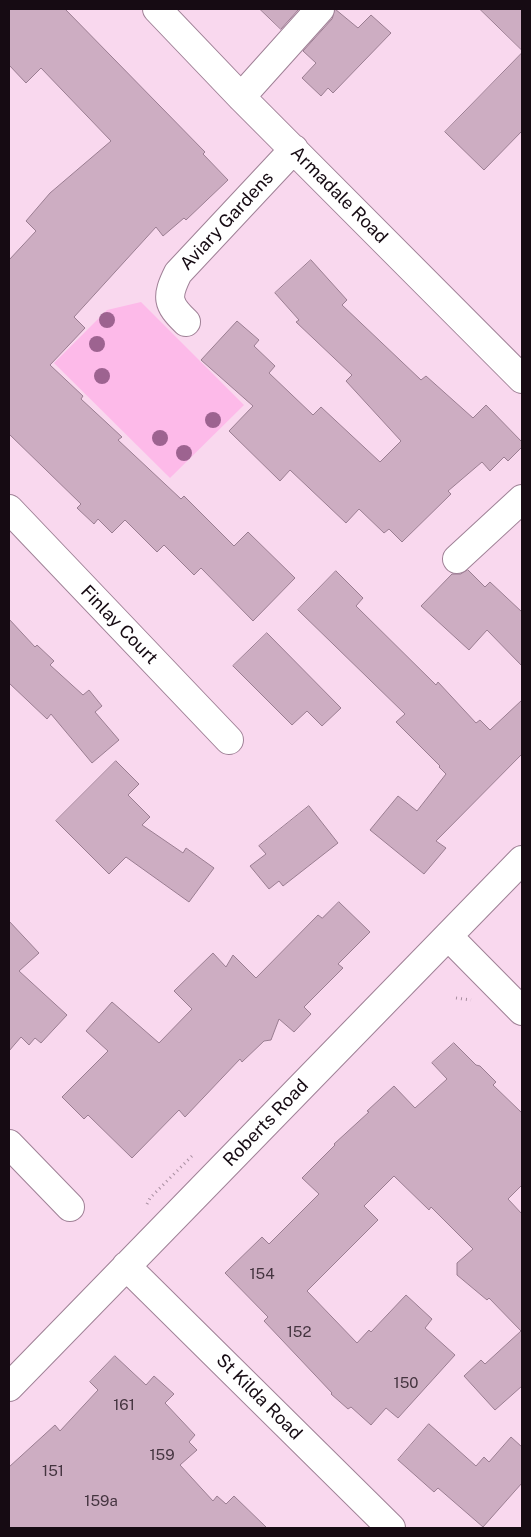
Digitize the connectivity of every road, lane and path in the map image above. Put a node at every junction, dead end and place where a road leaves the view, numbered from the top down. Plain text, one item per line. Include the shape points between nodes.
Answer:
1 (157, 9) edge
2 (320, 9) edge
3 (241, 97) junction
4 (294, 149) junction
5 (186, 322) dead end
6 (522, 379) edge
7 (522, 499) edge
8 (9, 509) edge
9 (457, 559) dead end
10 (229, 740) dead end
11 (522, 860) edge
12 (448, 936) junction
13 (522, 1011) edge
14 (9, 1144) edge
15 (70, 1207) dead end
16 (126, 1266) junction
17 (9, 1387) edge
18 (391, 1528) edge

1 - 3 street, Armadale Road
2 - 3 street
3 - 4 street, Armadale Road
4 - 5 street, Aviary Gardens via 178,273 170,287 170,300 174,311
4 - 6 street, Armadale Road
7 - 9 street
8 - 10 street, Finlay Court
11 - 12 street, Roberts Road
12 - 13 street
12 - 16 street, Roberts Road
14 - 15 street
16 - 17 street, Roberts Road
16 - 18 street, St Kilda Road

